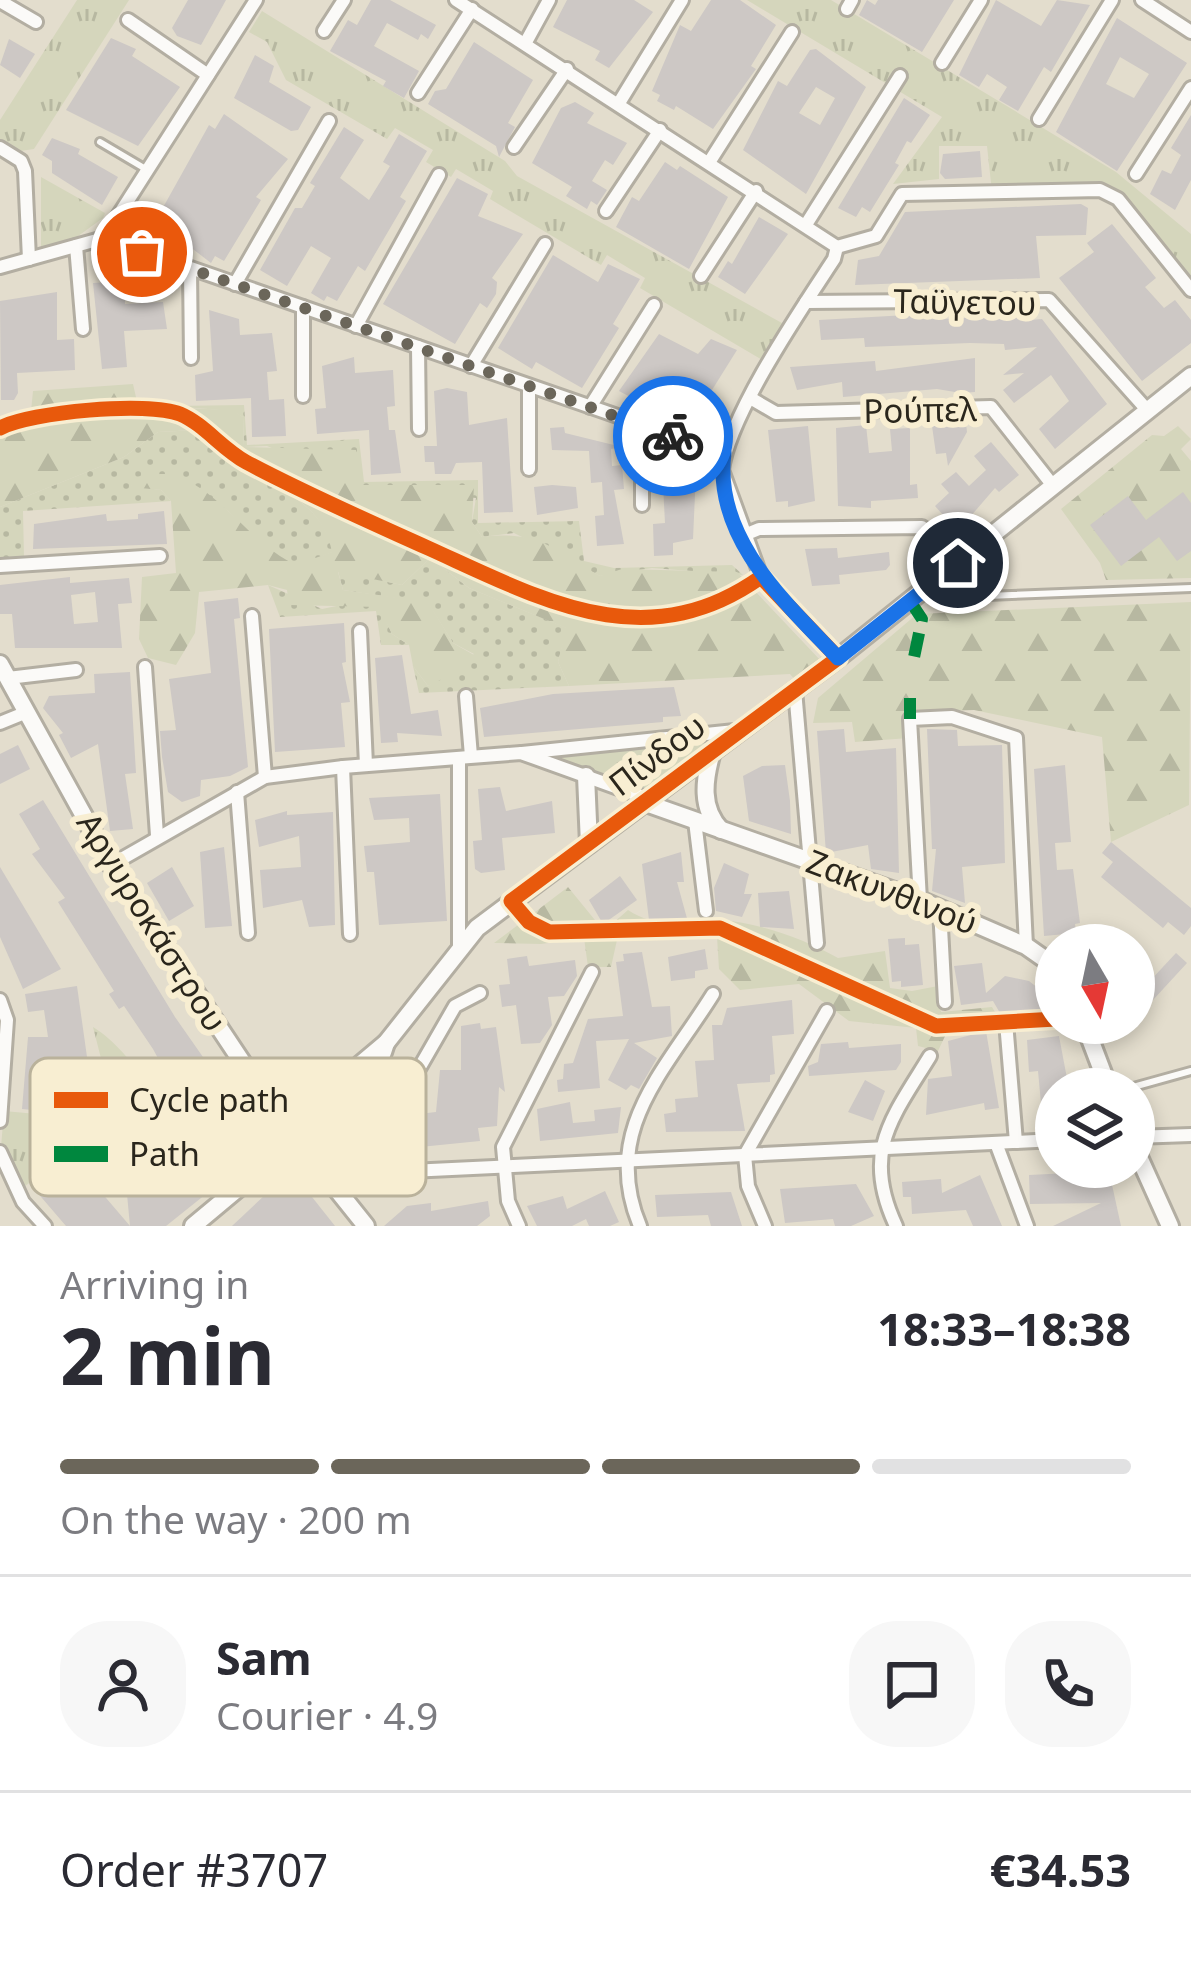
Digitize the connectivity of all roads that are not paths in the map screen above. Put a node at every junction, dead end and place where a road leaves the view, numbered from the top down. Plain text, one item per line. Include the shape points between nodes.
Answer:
1 (256, 0) edge
2 (344, 0) edge
3 (456, 0) edge
4 (549, 0) edge
5 (682, 0) edge
6 (981, 0) edge
7 (1112, 0) edge
8 (1142, 0) edge
9 (0, 1) edge
10 (472, 9) junction
11 (128, 20) dead end
12 (36, 22) dead end
13 (324, 31) dead end
14 (792, 32) dead end
15 (1191, 32) edge
16 (526, 42) junction
17 (942, 63) dead end
18 (567, 69) junction
19 (208, 75) junction
20 (899, 76) dead end
21 (1191, 88) edge
22 (418, 93) dead end
23 (619, 103) junction
24 (1039, 119) dead end
25 (328, 121) dead end
26 (660, 130) junction
27 (100, 142) dead end
28 (514, 147) dead end
29 (0, 148) edge
30 (710, 161) junction
31 (147, 170) junction
32 (1136, 174) dead end
33 (439, 176) dead end
34 (756, 191) junction
35 (606, 211) dead end
36 (807, 223) junction
37 (104, 238) junction
38 (545, 244) dead end
39 (76, 246) junction
40 (837, 247) junction
41 (29, 259) junction
42 (0, 267) edge
43 (190, 268) junction
44 (700, 276) dead end
45 (235, 284) junction
46 (1191, 290) edge
47 (806, 302) junction
48 (655, 305) dead end
49 (303, 308) junction
50 (356, 326) junction
51 (83, 328) dead end
52 (418, 347) junction
53 (191, 358) dead end
54 (471, 366) junction
55 (1191, 376) edge
56 (529, 386) junction
57 (303, 396) dead end
58 (752, 399) junction
59 (590, 407) junction
60 (1148, 411) junction
61 (642, 425) junction
62 (419, 429) dead end
63 (724, 453) junction
64 (529, 469) dead end
65 (1054, 487) junction
66 (642, 505) dead end
67 (742, 536) junction
68 (160, 556) dead end
69 (958, 563) junction
70 (0, 566) edge
71 (1191, 588) edge
72 (251, 616) dead end
73 (360, 631) dead end
74 (838, 658) junction
75 (145, 667) dead end
76 (76, 670) dead end
77 (4, 671) edge
78 (795, 690) junction
79 (466, 696) dead end
80 (27, 712) junction
81 (0, 723) edge
82 (745, 727) junction
83 (712, 752) junction
84 (521, 753) junction
85 (465, 757) junction
86 (366, 764) junction
87 (343, 766) junction
88 (265, 776) junction
89 (586, 776) junction
90 (238, 792) junction
91 (646, 801) junction
92 (695, 821) junction
93 (722, 831) junction
94 (157, 835) junction
95 (589, 844) junction
96 (807, 859) junction
97 (111, 865) junction
98 (920, 900) junction
99 (940, 909) junction
100 (706, 911) dead end
101 (248, 933) dead end
102 (350, 934) dead end
103 (817, 943) dead end
104 (459, 946) junction
105 (1026, 946) junction
106 (1035, 952) edge
107 (592, 972) dead end
108 (480, 993) dead end
109 (713, 994) dead end
110 (0, 1000) edge
111 (946, 1002) dead end
112 (826, 1011) dead end
113 (1035, 1020) edge
114 (1006, 1022) joint
115 (386, 1043) junction
116 (930, 1056) dead end
117 (241, 1058) edge
118 (368, 1058) edge
119 (378, 1058) edge
120 (425, 1058) edge
121 (1191, 1071) edge
122 (1155, 1081) edge
123 (0, 1121) edge
124 (1191, 1135) edge
125 (1155, 1139) edge
126 (1035, 1141) edge
127 (1016, 1142) junction
128 (996, 1143) junction
129 (879, 1148) junction
130 (0, 1152) edge
131 (745, 1155) junction
132 (624, 1160) junction
133 (501, 1166) junction
134 (426, 1170) edge
135 (1154, 1188) edge
136 (232, 1196) edge
137 (342, 1196) edge
138 (201, 1223) edge
139 (45, 1226) edge
140 (365, 1226) edge
141 (519, 1226) edge
142 (640, 1226) edge
143 (765, 1226) edge
144 (896, 1226) edge
145 (1027, 1226) edge
146 (1170, 1226) edge

1 - 19 street
2 - 13 street
3 - 10 street
4 - 16 street
5 - 23 street
6 - 17 street
7 - 24 street
8 - 15 street
9 - 12 street
10 - 16 street
10 - 22 street
11 - 19 street
14 - 30 street
16 - 18 street
18 - 23 street
18 - 28 street
19 - 31 street
20 - 36 street
21 - 32 street
23 - 26 street
25 - 45 street
26 - 30 street
26 - 35 street
27 - 31 lane
29 - 41 street via 26,171
30 - 34 street
31 - 37 street
33 - 50 street
34 - 36 street
34 - 44 street
36 - 40 street
37 - 39 street
37 - 43 street
38 - 54 street
39 - 41 street
39 - 51 street
40 - 46 street via 876,236 902,194 1100,190 1118,199
40 - 47 street
41 - 42 street
43 - 45 street
43 - 53 street
45 - 49 street
47 - 58 street
47 - 60 street, Ταϋγετου via 1049,300
48 - 59 street
49 - 50 street
49 - 57 street
50 - 52 street
52 - 54 street
52 - 62 street
54 - 56 street
55 - 60 street, Πίνδου
56 - 59 street
56 - 64 street
58 - 63 street
58 - 65 street, Ρούπελ via 776,413 991,407
59 - 61 street
60 - 65 street, Πίνδου
61 - 63 street
61 - 66 street
63 - 67 street
65 - 69 street, Πίνδου
67 - 69 street via 759,529 922,526
67 - 74 street via 761,577
68 - 70 street
69 - 71 lane via 987,596
69 - 74 street, Πίνδου
72 - 88 street
73 - 86 street
74 - 78 street, Πίνδου
75 - 94 street
76 - 77 street
77 - 80 street, Αργυροκάστρου
78 - 82 street, Πίνδου
78 - 96 street
79 - 85 street
80 - 81 street
80 - 97 street, Αργυροκάστρου
82 - 83 street, Πίνδου
82 - 84 street
83 - 91 street, Πίνδου
83 - 93 street via 705,790 708,813
84 - 85 street, Ζακυνθινού
84 - 89 street, Ζακυνθινού
85 - 86 street, Ζακυνθινού
85 - 104 street
86 - 87 street, Ζακυνθινού
87 - 88 street, Ζακυνθινού
87 - 102 street
88 - 90 street, Ζακυνθινού
89 - 91 street, Ζακυνθινού
89 - 95 street
90 - 94 street, Ζακυνθινού
90 - 101 street
91 - 92 street, Ζακυνθινού
91 - 95 street, Πίνδου
92 - 93 street, Ζακυνθινού
92 - 100 street
93 - 96 street, Ζακυνθινού
94 - 97 street, Ζακυνθινού
95 - 104 street, Πίνδου
96 - 98 street, Ζακυνθινού
96 - 103 street
97 - 117 street, Αργυροκάστρου
98 - 99 street, Ζακυνθινού
98 - 105 street via 910,719 952,717 1016,738
99 - 105 street, Ζακυνθινού
99 - 111 street
104 - 115 street, Πίνδου
105 - 106 street, Ζακυνθινού
107 - 133 street via 510,1130
108 - 120 street via 455,1006
109 - 132 street via 635,1118
110 - 123 street via 7,1020
112 - 131 street
113 - 114 lane
114 - 127 street
115 - 118 street, Πίνδου
115 - 119 street, Πίνδου
116 - 129 street
121 - 122 lane
124 - 125 street
126 - 127 street
127 - 128 street
128 - 129 street
128 - 145 street
129 - 131 street
129 - 144 street via 881,1186
130 - 139 street via 23,1202
131 - 132 street
131 - 143 street
132 - 133 street
132 - 142 street
133 - 134 street
133 - 141 street
135 - 146 street
136 - 138 street, Πίνδου
137 - 140 street, Αργυροκάστρου

